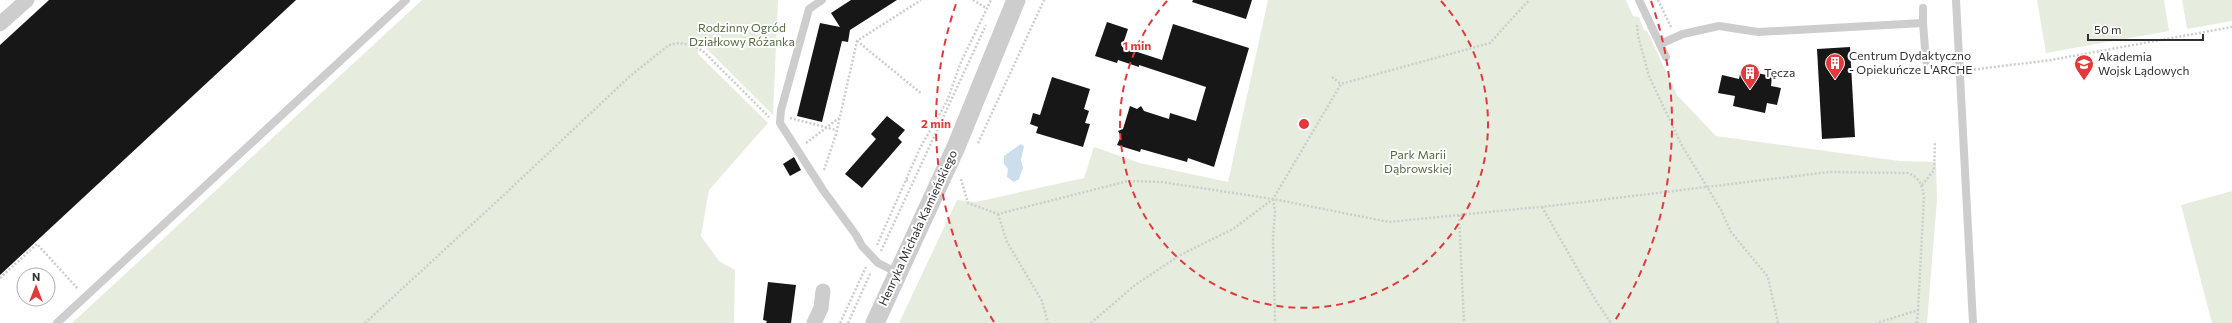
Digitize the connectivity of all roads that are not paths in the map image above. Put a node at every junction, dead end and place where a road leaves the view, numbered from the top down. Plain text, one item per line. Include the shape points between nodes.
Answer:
1 (27, 0) edge
2 (406, 0) edge
3 (822, 0) edge
4 (1016, 0) edge
5 (1639, 0) edge
6 (1956, 0) edge
7 (1923, 8) dead end
8 (1923, 23) junction
9 (0, 24) edge
10 (1660, 44) junction
11 (1666, 57) dead end
12 (1926, 61) dead end
13 (898, 273) junction
14 (823, 291) dead end
15 (57, 323) edge
16 (814, 323) edge
17 (875, 323) edge
18 (1973, 323) edge

1 - 9 street
2 - 15 lane
3 - 13 lane via 809,9 781,110 780,123 862,246 878,263
4 - 13 street, Henryka Michała Kamieńskiego via 956,147
5 - 10 lane
6 - 18 lane
7 - 8 lane
8 - 10 lane via 1758,32 1719,26 1676,37
8 - 12 lane
10 - 11 lane
13 - 17 street, Henryka Michała Kamieńskiego
14 - 16 street via 821,308

